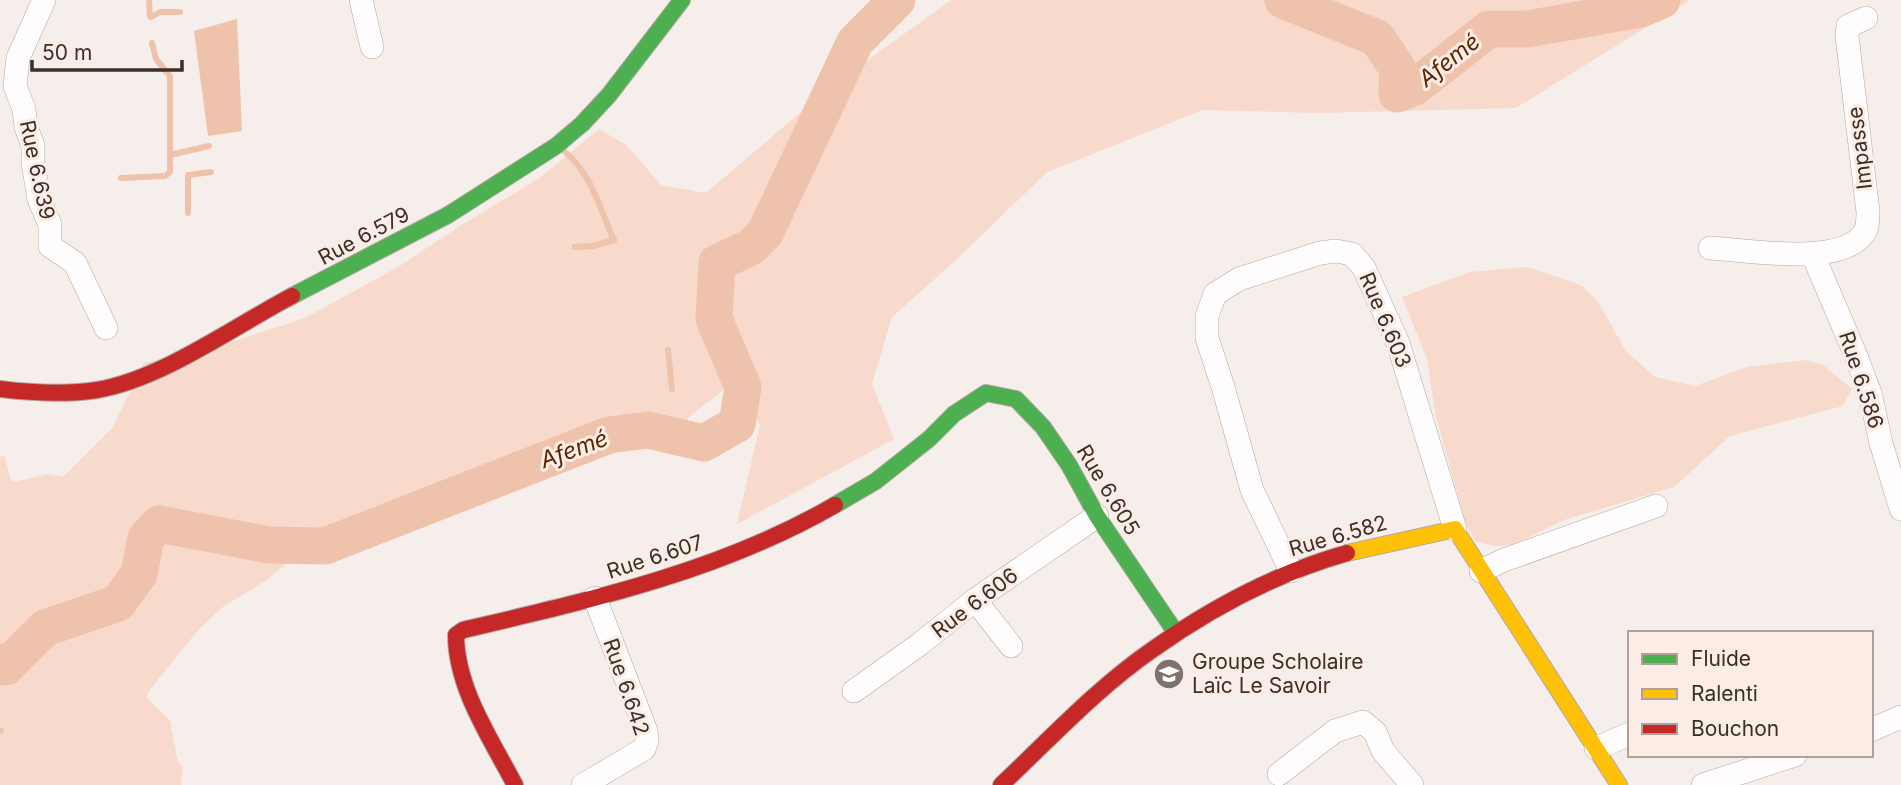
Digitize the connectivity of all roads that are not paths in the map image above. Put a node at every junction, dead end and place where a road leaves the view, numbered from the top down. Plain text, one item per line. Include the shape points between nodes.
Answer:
1 (44, 0) edge
2 (361, 0) edge
3 (682, 0) edge
4 (1866, 18) dead end
5 (372, 47) dead end
6 (1710, 248) dead end
7 (1812, 255) junction
8 (106, 328) dead end
9 (0, 389) edge
10 (986, 393) joint
11 (1656, 506) dead end
12 (1901, 509) edge
13 (1097, 516) junction
14 (1455, 529) junction
15 (1291, 571) junction
16 (1481, 571) junction
17 (595, 598) junction
18 (975, 600) junction
19 (1176, 633) junction
20 (1011, 646) dead end
21 (854, 691) dead end
22 (1901, 717) edge
23 (1873, 729) edge
24 (1628, 735) edge
25 (1596, 748) junction
26 (1790, 757) edge
27 (1279, 774) dead end
28 (1610, 782) edge
29 (515, 785) edge
30 (583, 785) edge
31 (1001, 785) edge
32 (1412, 785) edge
33 (1703, 785) edge

1 - 8 street, Rue 6.639 via 18,58 15,86 33,146 39,199 50,225 50,246 75,263
2 - 5 street
3 - 9 street, Rue 6.579 via 582,124 499,184 406,239 170,364 110,387 51,393
4 - 7 street, Impasse via 1848,26 1847,36 1868,212 1866,230 1859,240
6 - 7 street
7 - 12 street, Rue 6.586 via 1870,393
10 - 13 street, Rue 6.605 via 1016,398 1031,412 1057,445
10 - 17 street, Rue 6.607 via 954,414 876,481 828,509 758,545
11 - 16 street
13 - 18 street, Rue 6.606
13 - 19 street, Rue 6.605
14 - 15 street, Rue 6.582
14 - 15 street, Rue 6.603 via 1398,343 1364,268 1352,254 1320,253 1239,279 1215,294 1207,316 1207,338 1252,490
14 - 16 street
15 - 19 street, Rue 6.582
16 - 25 street
17 - 29 street, Rue 6.607 via 456,635 459,664
17 - 30 street, Rue 6.642 via 647,741 644,749
18 - 20 street
18 - 21 street, Rue 6.606
19 - 31 street, Rue 6.582 via 1104,689
22 - 23 street
24 - 25 street
25 - 28 street
26 - 33 street
27 - 32 street via 1335,731 1363,722

